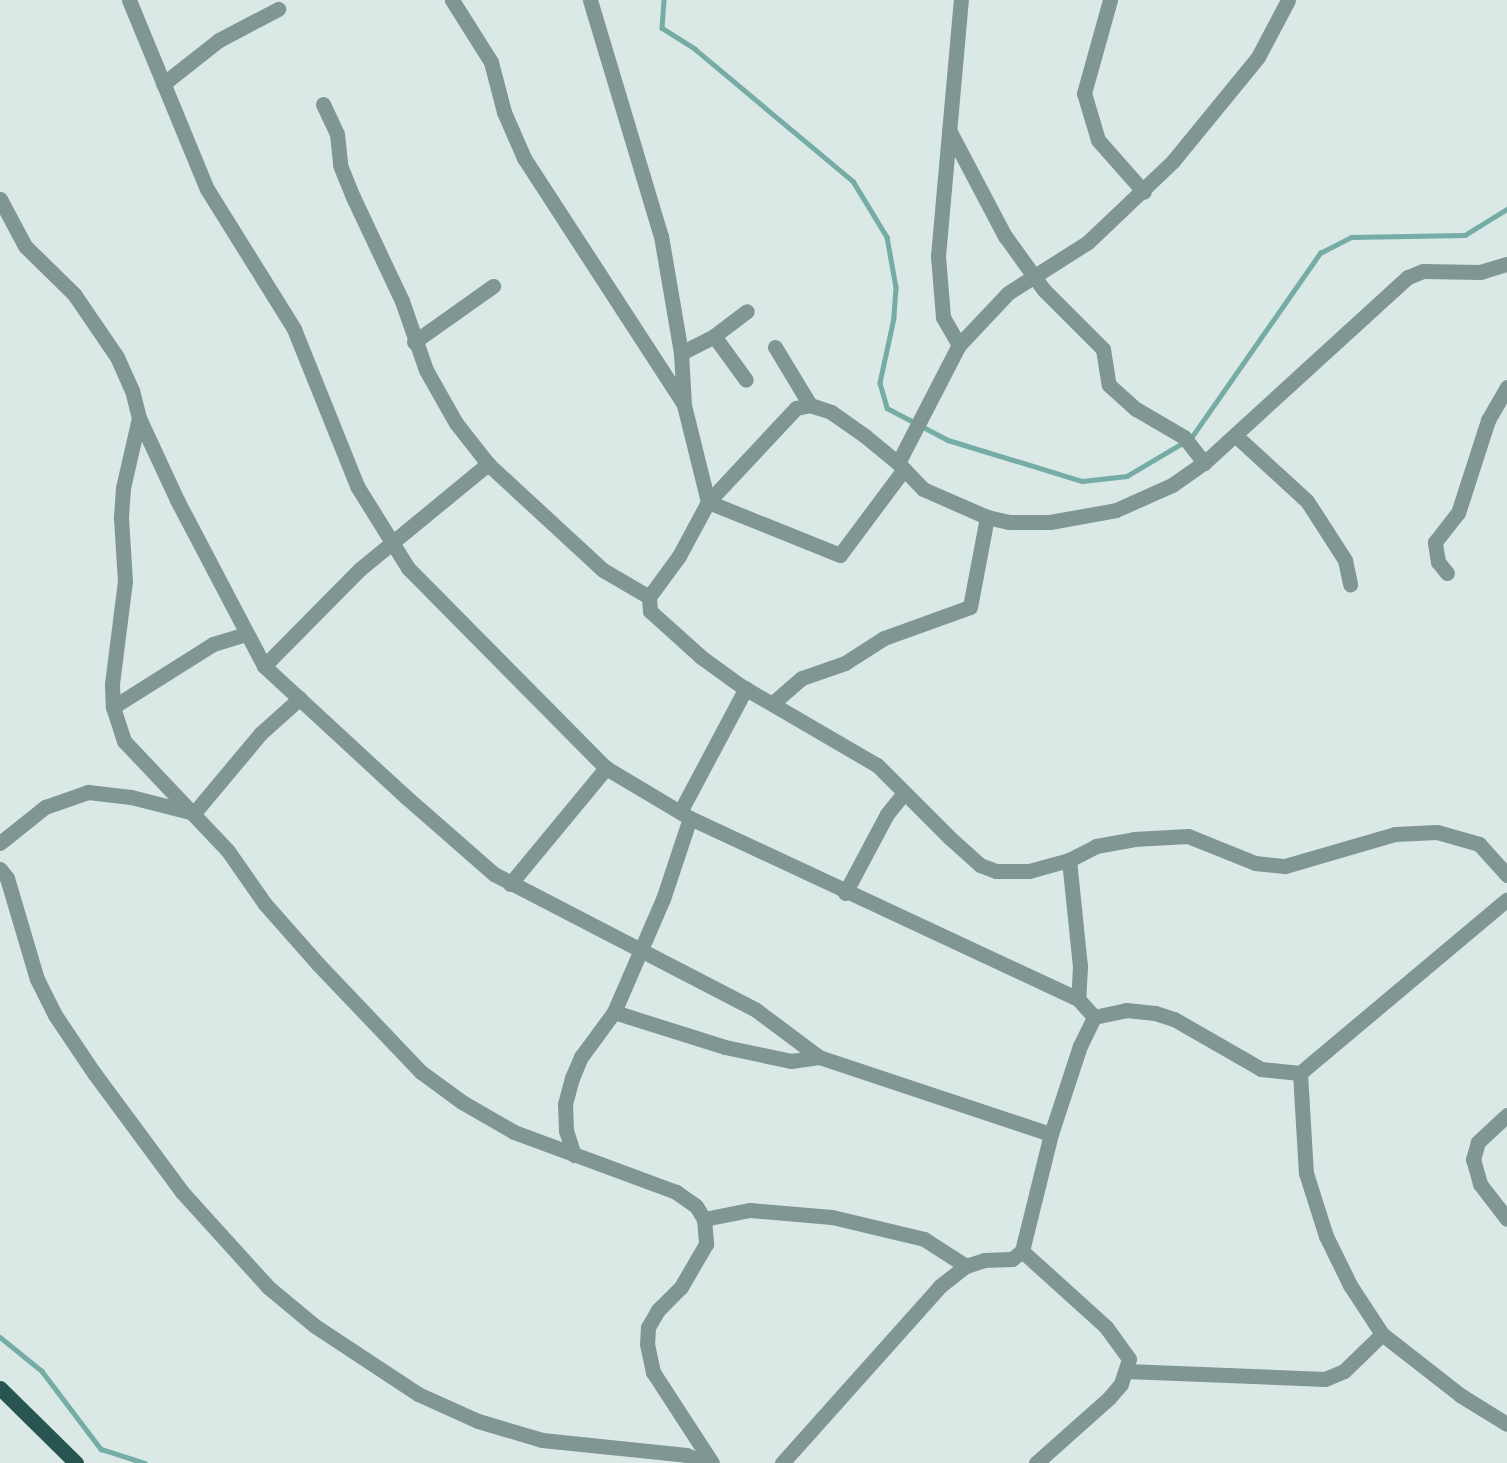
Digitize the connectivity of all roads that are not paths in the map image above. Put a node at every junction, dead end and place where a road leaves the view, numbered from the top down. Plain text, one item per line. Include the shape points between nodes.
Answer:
1 (129, 0) edge
2 (452, 0) edge
3 (590, 0) edge
4 (961, 0) edge
5 (1110, 0) edge
6 (1288, 0) edge
7 (279, 9) dead end
8 (163, 84) junction
9 (323, 104) dead end
10 (949, 130) junction
11 (1143, 192) junction
12 (0, 199) edge
13 (1507, 264) edge
14 (1034, 274) junction
15 (493, 286) dead end
16 (747, 311) dead end
17 (714, 336) junction
18 (414, 342) junction
19 (959, 345) junction
20 (775, 347) dead end
21 (681, 353) junction
22 (746, 380) dead end
23 (1507, 387) edge
24 (684, 405) junction
25 (810, 405) junction
26 (139, 418) junction
27 (1236, 436) junction
28 (1204, 463) junction
29 (488, 464) junction
30 (901, 466) junction
31 (708, 501) junction
32 (987, 517) junction
33 (391, 545) junction
34 (1447, 573) dead end
35 (1350, 584) dead end
36 (649, 597) junction
37 (246, 634) junction
38 (264, 666) junction
39 (746, 688) junction
40 (300, 698) junction
41 (774, 702) junction
42 (113, 707) junction
43 (606, 768) junction
44 (904, 793) junction
45 (194, 813) junction
46 (685, 815) junction
47 (0, 843) edge
48 (1069, 860) junction
49 (0, 868) edge
50 (1507, 875) edge
51 (510, 884) junction
52 (845, 893) junction
53 (1507, 899) edge
54 (639, 950) junction
55 (1078, 999) junction
56 (614, 1012) junction
57 (1094, 1017) junction
58 (819, 1057) junction
59 (1300, 1073) junction
60 (1507, 1115) edge
61 (1051, 1134) junction
62 (574, 1155) junction
63 (704, 1219) junction
64 (1507, 1219) edge
65 (1022, 1251) junction
66 (966, 1266) junction
67 (1382, 1334) junction
68 (1126, 1371) junction
69 (0, 1388) edge
70 (1507, 1424) edge
71 (76, 1463) edge
72 (705, 1463) edge
73 (712, 1463) edge
74 (782, 1463) edge
75 (1036, 1463) edge

1 - 8 street
2 - 24 street via 492,62 504,112 524,158
3 - 21 street via 654,204
4 - 10 street
5 - 11 street via 1084,93 1098,140
6 - 11 street via 1237,85
7 - 8 street via 242,26
8 - 33 street via 207,189 294,329 357,486
9 - 18 street via 337,134 345,179 402,301
10 - 14 street via 987,206
10 - 19 street via 938,256 943,317
11 - 14 street via 1088,242
12 - 26 street via 33,256 74,294 100,329 132,390
13 - 27 street via 1480,272 1423,271 1407,277
14 - 19 street via 993,306
14 - 28 street via 1062,309 1103,349 1108,385 1136,409 1184,437
15 - 18 street
16 - 17 street
17 - 21 street
17 - 22 street
18 - 29 street via 456,423
19 - 30 street
20 - 25 street
21 - 24 street
23 - 34 street via 1488,420 1458,513 1435,542 1437,562
24 - 31 street
25 - 30 street via 831,412
25 - 31 street via 796,408
26 - 37 street
26 - 42 street via 123,488 121,518 126,560 116,636
27 - 28 street
27 - 35 street via 1307,501 1345,560
28 - 32 street via 1172,485 1116,510 1050,522 1009,522
29 - 33 street
29 - 36 street via 603,570
30 - 31 street via 840,555
30 - 32 street via 923,489
31 - 36 street via 679,556
32 - 41 street via 970,608 884,638 845,663 802,678
33 - 38 street via 336,592
33 - 43 street via 408,568
36 - 39 street via 650,611 700,657
37 - 38 street
37 - 42 street via 213,644
38 - 40 street
39 - 41 street
39 - 46 street
40 - 45 street via 261,733
40 - 51 street via 406,797
41 - 44 street via 877,765
42 - 45 street via 124,741
43 - 46 street
43 - 51 street
44 - 48 street via 987,868 1029,871
44 - 52 street via 887,814
45 - 47 street via 122,795 88,792 45,807
45 - 62 street via 318,964 422,1072 514,1132
46 - 52 street
46 - 54 street via 663,899
48 - 50 street via 1096,846 1188,836 1255,863 1285,866 1395,834 1437,832 1479,844
48 - 55 street via 1080,966
49 - 72 street via 7,878 37,979 55,1015 137,1136 268,1287 315,1326 418,1394 478,1421 542,1440 686,1455
51 - 54 street
52 - 55 street
53 - 59 street
54 - 56 street
54 - 58 street via 756,1010
55 - 57 street
56 - 58 street via 725,1047 791,1061
56 - 62 street via 581,1057 572,1078 565,1113
57 - 59 street via 1126,1010 1155,1013 1174,1019 1261,1069
57 - 61 street via 1080,1046
58 - 61 street
59 - 67 street via 1300,1133 1314,1204 1350,1285
60 - 64 street via 1478,1142 1473,1159 1480,1184
61 - 65 street
62 - 63 street via 676,1192 696,1206
63 - 66 street via 750,1210 832,1217 924,1239
63 - 73 street via 706,1244 681,1287 658,1310 648,1328 647,1344 653,1372
65 - 66 street via 1012,1259 984,1260
65 - 68 street via 1123,1347 1129,1359
66 - 74 street via 940,1286
67 - 68 street via 1344,1371 1325,1379
67 - 70 street via 1460,1395
68 - 75 street via 1109,1398
69 - 71 main road

